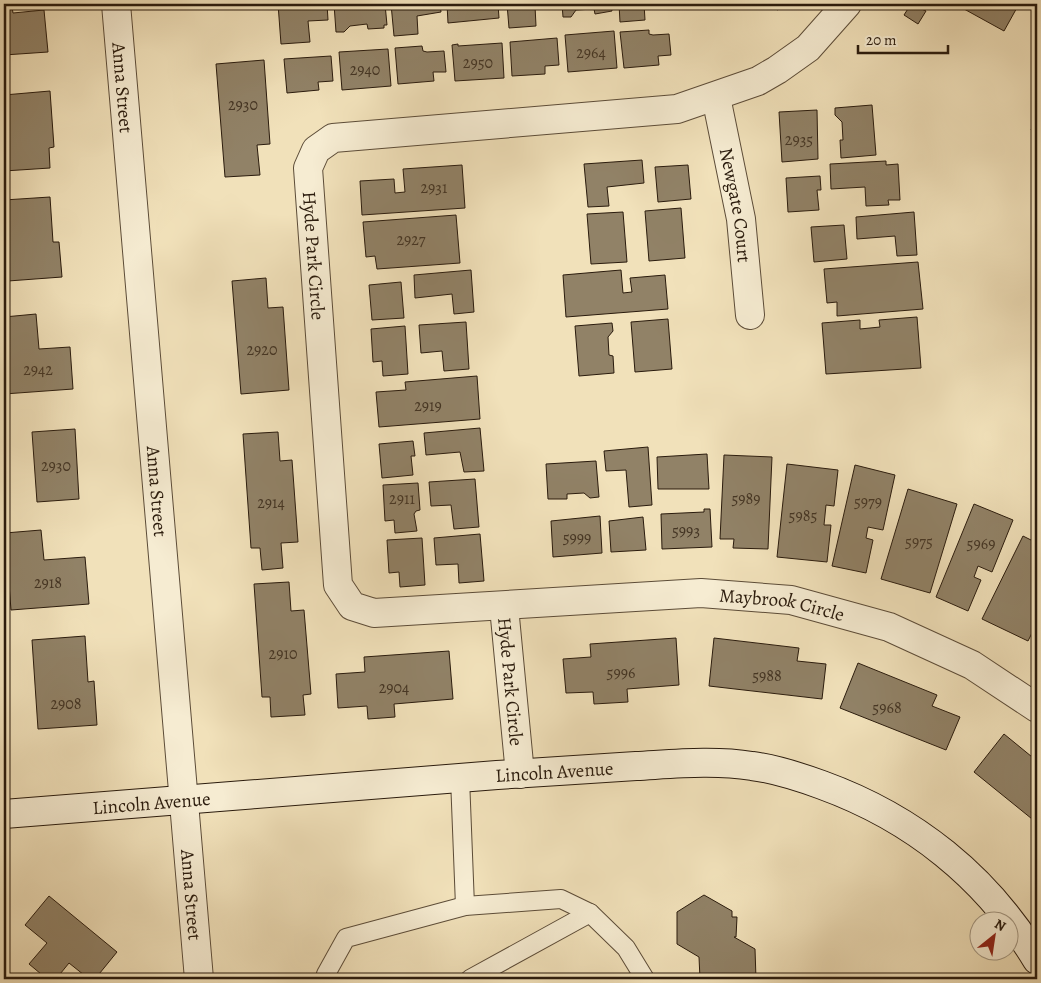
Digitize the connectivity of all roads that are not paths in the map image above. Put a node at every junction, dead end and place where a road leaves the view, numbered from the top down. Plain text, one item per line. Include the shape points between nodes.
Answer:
1 (116, 4) edge
2 (847, 4) edge
3 (716, 97) junction
4 (750, 315) dead end
5 (504, 607) junction
6 (1037, 708) edge
7 (520, 774) junction
8 (460, 778) junction
9 (185, 801) junction
10 (4, 814) edge
11 (465, 906) junction
12 (590, 913) junction
13 (1033, 949) edge
14 (199, 979) edge
15 (327, 979) edge
16 (470, 979) edge
17 (645, 979) edge

1 - 9 street, Anna Street
2 - 3 street, Hyde Park Circle via 839,16 800,53 758,81
3 - 4 street, Newgate Court via 741,219
3 - 5 street, Hyde Park Circle via 677,109 332,138 316,150 308,168 338,585 352,606 374,613
5 - 6 street, Maybrook Circle via 701,593 792,600 889,627 972,665
5 - 7 street, Hyde Park Circle
7 - 8 street, Lincoln Avenue
7 - 13 street, Lincoln Avenue via 696,763 753,766 804,779 850,795 895,818 931,842 964,868 999,904
8 - 9 street, Lincoln Avenue
8 - 11 lane
9 - 10 street, Lincoln Avenue
9 - 14 street, Anna Street
11 - 12 lane via 562,899
11 - 15 lane via 346,938 326,974
12 - 16 lane
12 - 17 lane via 626,948

